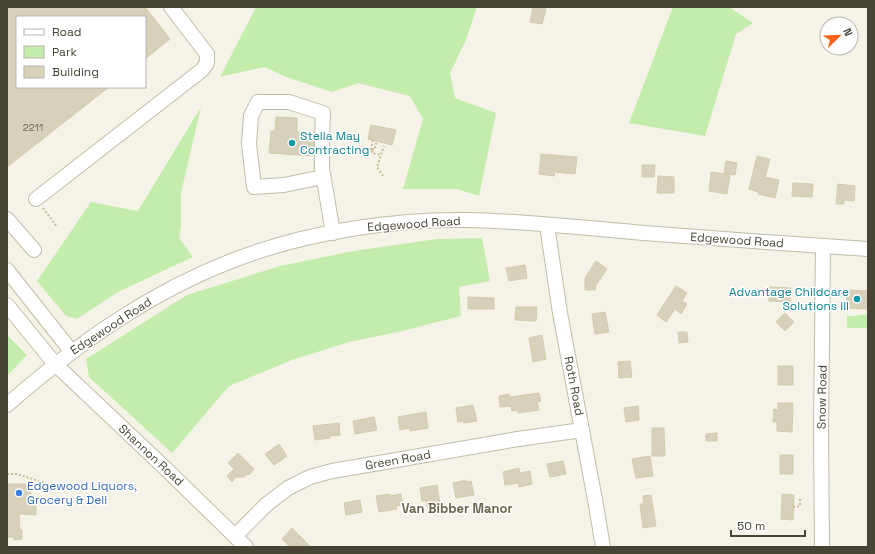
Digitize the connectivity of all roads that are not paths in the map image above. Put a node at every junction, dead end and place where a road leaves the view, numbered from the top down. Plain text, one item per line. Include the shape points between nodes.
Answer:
1 (171, 7) edge
2 (323, 177) junction
3 (36, 199) road end
4 (7, 219) edge
5 (547, 225) junction
6 (333, 233) junction
7 (823, 246) junction
8 (868, 249) edge
9 (34, 250) dead end
10 (7, 270) edge
11 (7, 305) edge
12 (71, 351) junction
13 (55, 364) junction
14 (7, 405) edge
15 (582, 430) junction
16 (235, 536) junction
17 (246, 547) edge
18 (603, 547) edge
19 (822, 547) edge

1 - 3 street via 207,54 207,63 202,70
2 - 2 street via 323,113 289,102 258,102 251,116 249,144 254,188
2 - 6 street
4 - 9 street
5 - 6 street, Edgewood Road via 466,220 421,221
5 - 7 street, Edgewood Road
5 - 15 street, Roth Road
6 - 12 street, Edgewood Road via 276,246 215,268 158,295
7 - 8 street, Edgewood Road
7 - 19 street, Snow Road
10 - 12 street
11 - 13 street, Shannon Road
12 - 13 street, Edgewood Road
13 - 14 street, Edgewood Road
13 - 16 street, Shannon Road
15 - 16 street, Green Road via 332,471 310,477 288,488 267,504
15 - 18 street, Roth Road
16 - 17 street, Shannon Road

